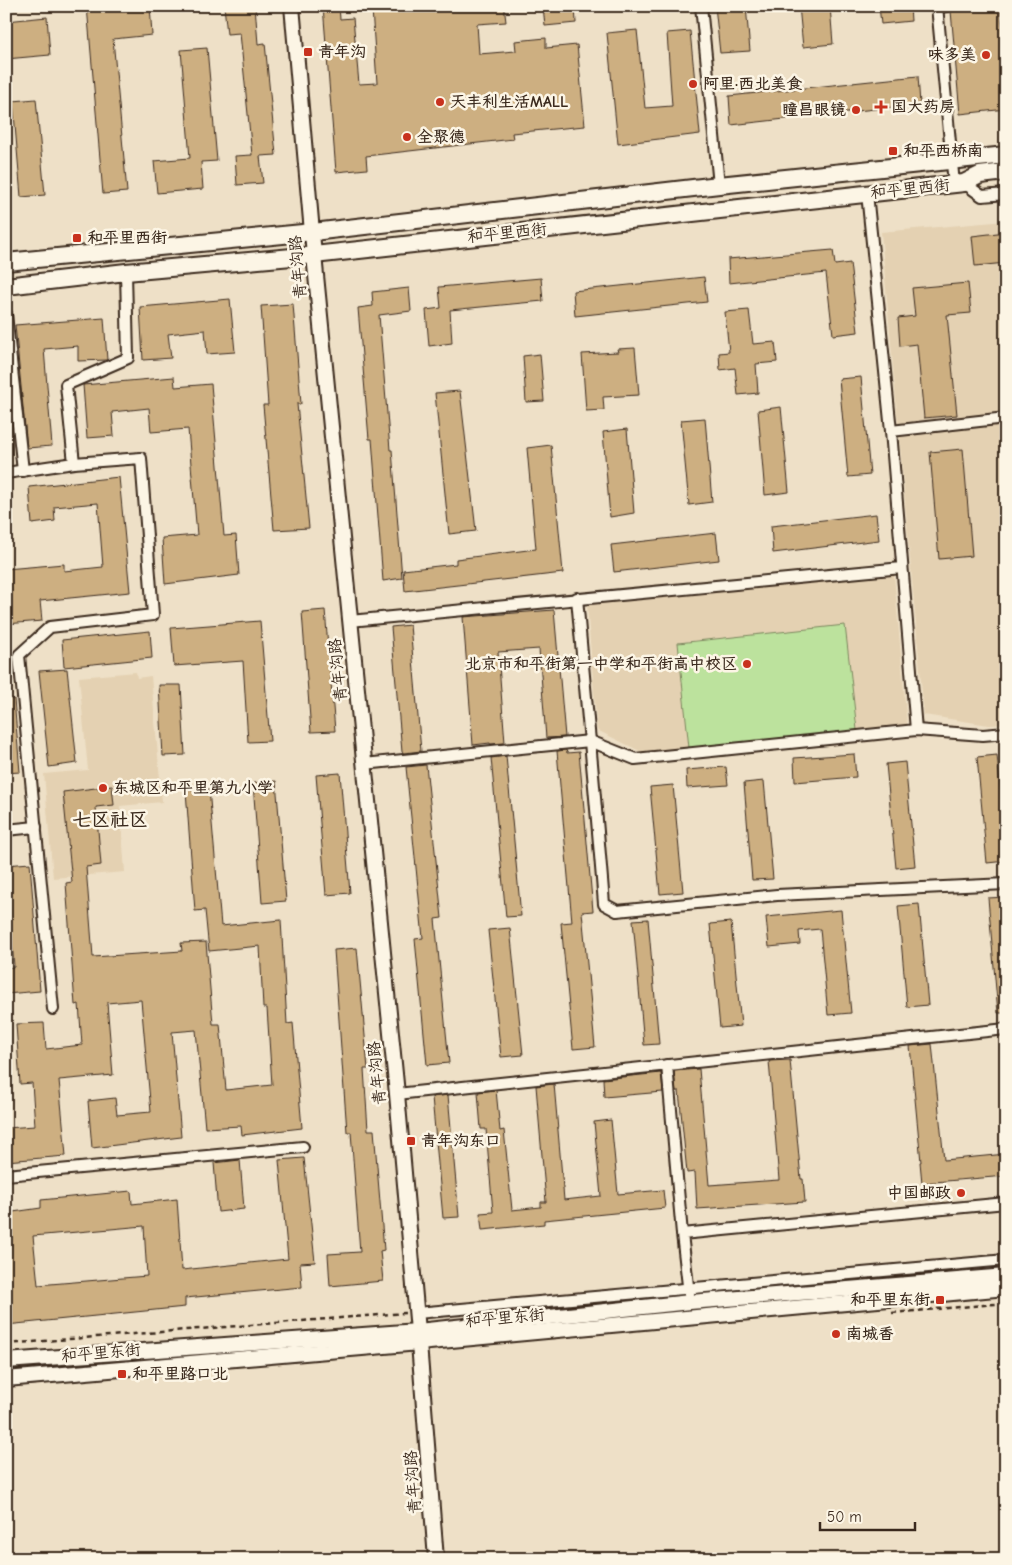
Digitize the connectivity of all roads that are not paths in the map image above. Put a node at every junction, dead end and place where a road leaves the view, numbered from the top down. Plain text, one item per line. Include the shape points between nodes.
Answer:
1 (292, 6) edge
2 (701, 6) edge
3 (940, 7) edge
4 (1006, 155) edge
5 (951, 161) junction
6 (1006, 172) edge
7 (959, 184) junction
8 (718, 185) junction
9 (867, 193) junction
10 (1006, 194) edge
11 (313, 232) junction
12 (314, 255) junction
13 (6, 262) edge
14 (126, 272) junction
15 (6, 286) edge
16 (6, 314) edge
17 (1006, 418) edge
18 (891, 431) junction
19 (74, 463) junction
20 (24, 471) junction
21 (6, 473) edge
22 (902, 568) junction
23 (577, 598) junction
24 (350, 621) junction
25 (916, 730) junction
26 (1006, 733) edge
27 (590, 741) junction
28 (364, 764) junction
29 (36, 827) junction
30 (6, 830) edge
31 (1006, 884) edge
32 (53, 1009) dead end
33 (1006, 1029) edge
34 (667, 1065) junction
35 (397, 1094) junction
36 (303, 1147) dead end
37 (6, 1175) edge
38 (1006, 1203) edge
39 (682, 1234) junction
40 (1006, 1260) edge
41 (1006, 1276) edge
42 (1006, 1288) edge
43 (689, 1295) junction
44 (417, 1313) junction
45 (419, 1337) junction
46 (6, 1362) edge
47 (6, 1379) edge
48 (436, 1559) edge

1 - 11 street, 青年沟路
2 - 8 street
3 - 5 street
4 - 5 main road, 和平里西街
5 - 7 street
5 - 8 main road, 和平里西街
6 - 7 main road, 和平里西街 via 980,175
7 - 9 main road, 和平里西街
7 - 10 street via 982,196
8 - 11 main road, 和平里西街
9 - 12 main road, 和平里西街
9 - 18 street
11 - 12 street, 青年沟路
11 - 13 main road, 和平里西街
12 - 14 main road, 和平里西街
12 - 24 street, 青年沟路
14 - 15 main road, 和平里西街
14 - 19 street via 128,358 66,385
16 - 20 street
17 - 18 street
18 - 22 street
19 - 20 street
19 - 29 street via 141,458 153,615 50,627 19,655
20 - 21 street
22 - 23 street
22 - 25 street
23 - 24 street
23 - 27 street
24 - 28 street, 青年沟路
25 - 26 street via 983,735
25 - 27 street via 635,759
27 - 28 street
27 - 31 street via 604,904 617,911 777,895
28 - 35 street, 青年沟路
29 - 30 street
29 - 32 street
33 - 34 street
34 - 35 street
34 - 39 street
35 - 44 street, 青年沟路
36 - 37 street
38 - 39 street
39 - 43 street
40 - 43 street
41 - 43 street, 和平里东街
42 - 45 street, 和平里东街
43 - 44 street
43 - 45 street, 和平里东街
44 - 45 street, 青年沟路
45 - 46 street, 和平里东街
45 - 47 street, 和平里东街
45 - 48 street, 青年沟路

